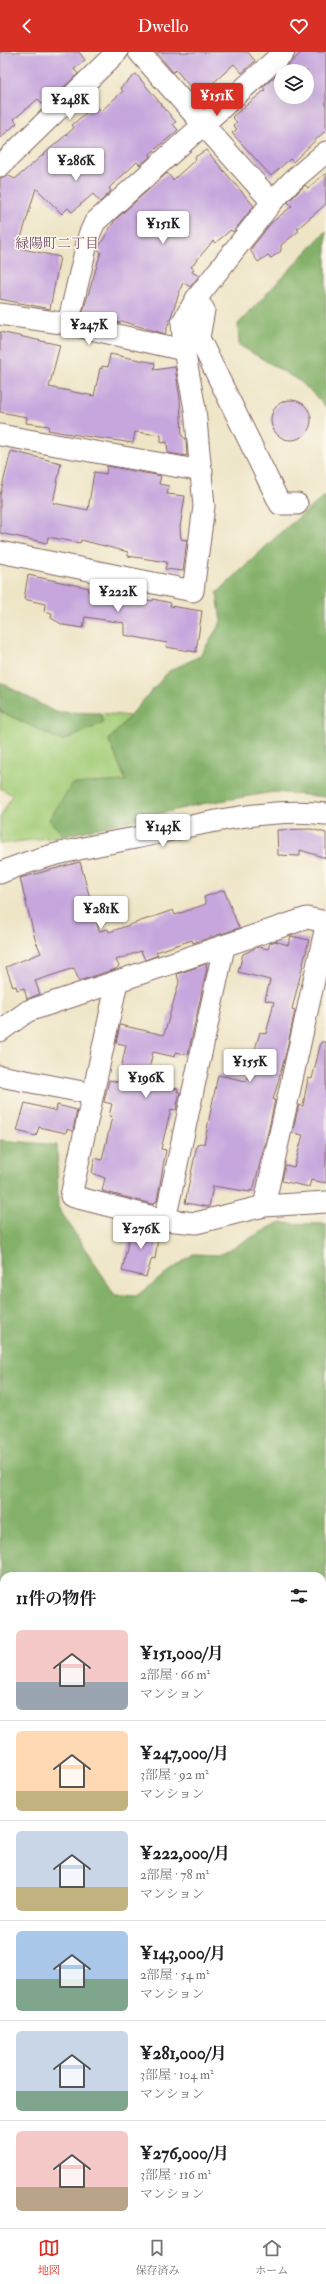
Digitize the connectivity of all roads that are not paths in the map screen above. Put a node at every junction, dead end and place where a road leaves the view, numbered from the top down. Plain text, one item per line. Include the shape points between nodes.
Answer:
1 (117, 52) edge
2 (139, 52) edge
3 (284, 52) edge
4 (202, 124) junction
5 (326, 152) edge
6 (0, 166) edge
7 (272, 202) junction
8 (196, 299) junction
9 (0, 314) edge
10 (68, 324) junction
11 (184, 350) junction
12 (0, 435) edge
13 (202, 472) junction
14 (297, 504) dead end
15 (0, 552) edge
16 (326, 814) edge
17 (0, 873) edge
18 (326, 922) edge
19 (326, 926) edge
20 (224, 947) junction
21 (117, 982) junction
22 (0, 1031) edge
23 (0, 1076) edge
24 (93, 1094) junction
25 (326, 1202) edge
26 (264, 1206) junction
27 (165, 1220) junction

1 - 6 street
2 - 4 street
3 - 4 street
4 - 7 street
4 - 10 street via 95,222 89,235
5 - 7 street
7 - 8 street
8 - 11 street via 182,323
8 - 14 street via 204,310 199,338 280,504
9 - 10 street
10 - 11 street
11 - 13 street via 195,409
12 - 13 street
13 - 15 street via 204,506 193,591
16 - 17 street via 302,811 195,825 61,853
18 - 20 street via 307,918
19 - 26 street
20 - 21 street
20 - 27 street
21 - 22 street via 28,1011
21 - 24 street
23 - 24 street
24 - 27 street via 71,1196
25 - 26 street
26 - 27 street via 196,1223

